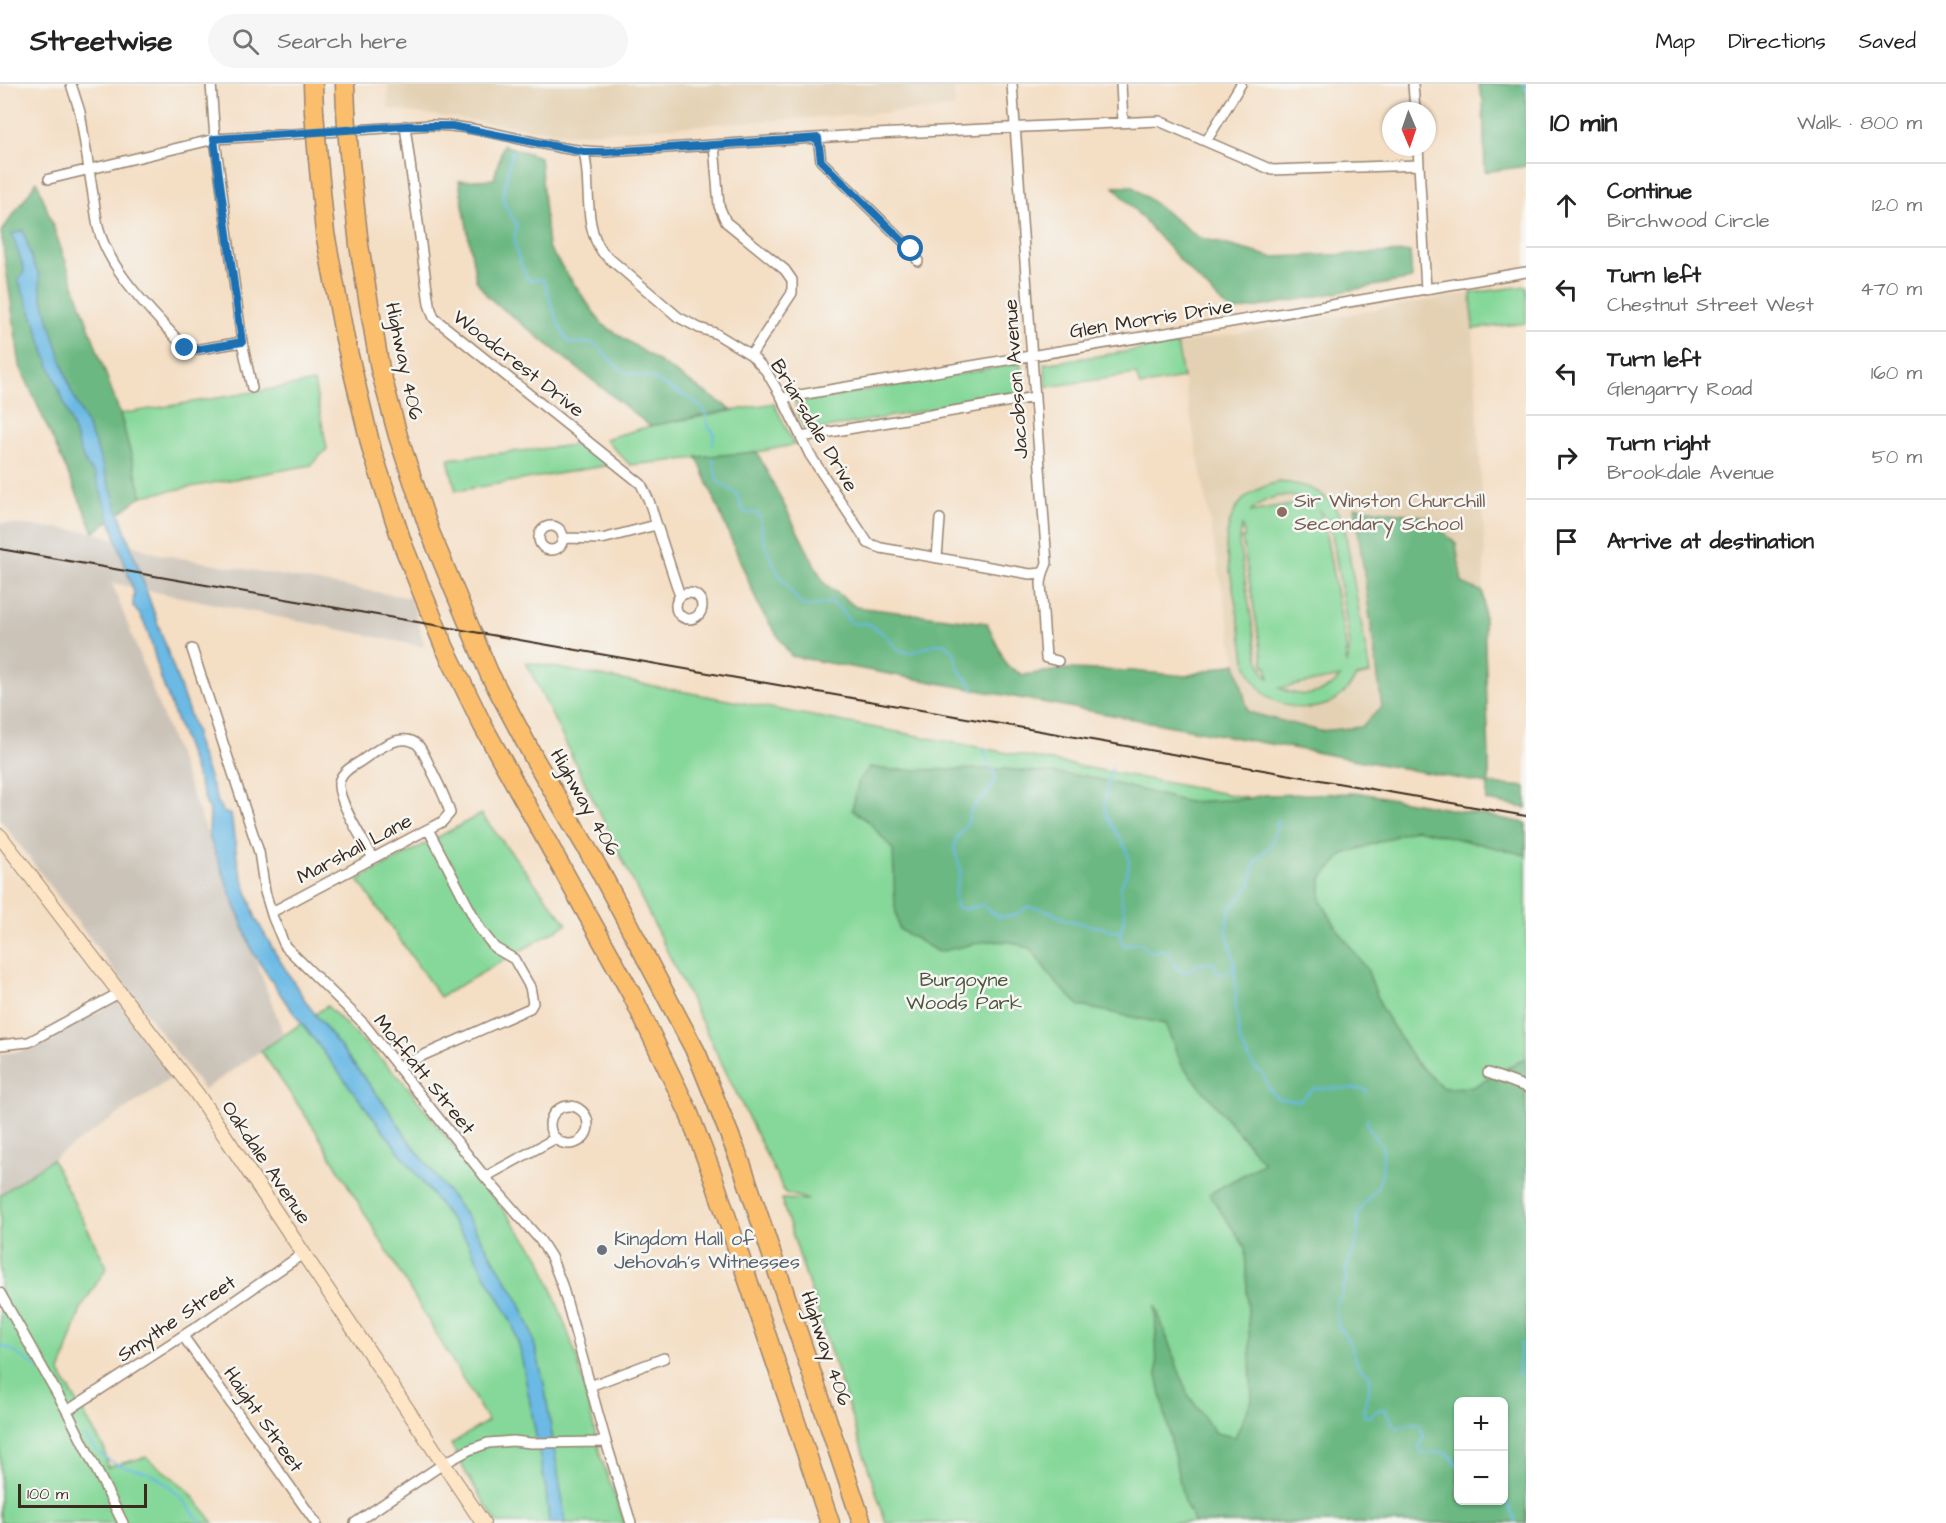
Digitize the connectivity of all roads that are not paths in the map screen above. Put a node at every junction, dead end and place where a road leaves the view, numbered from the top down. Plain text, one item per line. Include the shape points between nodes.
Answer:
1 (70, 84) edge
2 (211, 84) edge
3 (313, 84) edge
4 (345, 84) edge
5 (1012, 84) edge
6 (1121, 84) edge
7 (1241, 84) edge
8 (1413, 84) edge
9 (1414, 102) edge
10 (1123, 122) junction
11 (405, 126) junction
12 (1014, 126) junction
13 (818, 138) junction
14 (214, 139) junction
15 (1207, 140) junction
16 (714, 145) junction
17 (584, 152) junction
18 (1418, 156) edge
19 (1419, 165) junction
20 (88, 170) junction
21 (49, 179) dead end
22 (918, 261) dead end
23 (1526, 272) edge
24 (1426, 290) junction
25 (242, 342) junction
26 (751, 355) junction
27 (1032, 355) junction
28 (252, 388) dead end
29 (1035, 397) junction
30 (782, 398) junction
31 (801, 437) junction
32 (940, 519) dead end
33 (656, 525) junction
34 (563, 538) dead end
35 (937, 558) junction
36 (1043, 573) junction
37 (681, 596) dead end
38 (192, 649) dead end
39 (1058, 661) dead end
40 (428, 829) junction
41 (0, 836) edge
42 (373, 858) junction
43 (272, 912) junction
44 (119, 993) junction
45 (0, 1045) edge
46 (397, 1067) junction
47 (1488, 1073) dead end
48 (1526, 1087) edge
49 (556, 1138) junction
50 (485, 1177) junction
51 (304, 1252) junction
52 (0, 1293) edge
53 (183, 1336) junction
54 (664, 1358) dead end
55 (590, 1386) junction
56 (67, 1412) junction
57 (606, 1443) junction
58 (443, 1464) junction
59 (123, 1523) edge
60 (316, 1523) edge
61 (355, 1523) edge
62 (483, 1523) edge
63 (631, 1523) edge
64 (830, 1523) edge
65 (862, 1523) edge

1 - 20 street via 80,112
2 - 14 street
3 - 64 highway, bridge via 325,233 345,339 372,451 403,545 444,646 483,726 632,995 688,1110
4 - 65 highway, Highway 406, bridge via 359,245 380,369 430,532 489,673 697,1054 741,1166
5 - 12 street, Jacobson Avenue
6 - 10 street
7 - 15 street
8 - 9 street
10 - 12 street
10 - 15 street via 1159,120
11 - 14 street
11 - 17 street via 452,126
11 - 33 street, Woodcrest Drive via 434,318 641,484
12 - 13 street
12 - 27 street, Jacobson Avenue
13 - 16 street
13 - 22 street via 821,161 911,249
14 - 20 street
14 - 25 street
15 - 19 street via 1272,170
16 - 17 street
16 - 26 street via 721,214 792,280 792,293
17 - 26 street, Briarsdale Drive via 592,231 603,253 678,318 715,333
18 - 19 street
19 - 24 street
20 - 21 street
20 - 25 street via 98,227 110,258 185,348
23 - 24 street, Glen Morris Drive
24 - 27 street, Glen Morris Drive
25 - 28 street
26 - 30 street, Briarsdale Drive
27 - 29 street, Jacobson Avenue
27 - 30 street, Glen Morris Drive
29 - 31 street
29 - 36 street, Jacobson Avenue via 1047,563
30 - 31 street, Briarsdale Drive
31 - 35 street, Briarsdale Drive via 868,543
32 - 35 street
33 - 34 street via 602,539
33 - 37 street, Woodcrest Drive
35 - 36 street, Briarsdale Drive
36 - 39 street, Jacobson Avenue via 1046,658
38 - 43 street, Moffatt Street via 259,852
40 - 42 street, Marshall Lane
40 - 42 street, Marshall Lane via 450,813 447,801 418,745 395,741 345,772 339,782 347,810
40 - 46 street via 480,929 495,948 514,959 530,987 533,1003 530,1008
41 - 44 street, Oakdale Avenue
42 - 43 street, Marshall Lane
43 - 46 street, Moffatt Street via 285,946 364,1024
44 - 45 street via 29,1042
44 - 51 street, Oakdale Avenue via 197,1094
46 - 50 street, Moffatt Street
47 - 48 street
49 - 49 street via 550,1127 557,1110 569,1106 585,1114 588,1126 579,1141 567,1143
49 - 50 street
50 - 55 street, Moffatt Street via 550,1257 562,1285
51 - 53 street, Smythe Street
51 - 58 street, Oakdale Avenue
52 - 56 street
53 - 56 street, Smythe Street
53 - 60 street, Haight Street
54 - 55 street
55 - 57 street, Moffatt Street
56 - 59 street
57 - 58 street via 488,1443
57 - 63 street, Moffatt Street
58 - 61 street
58 - 62 street, Oakdale Avenue

